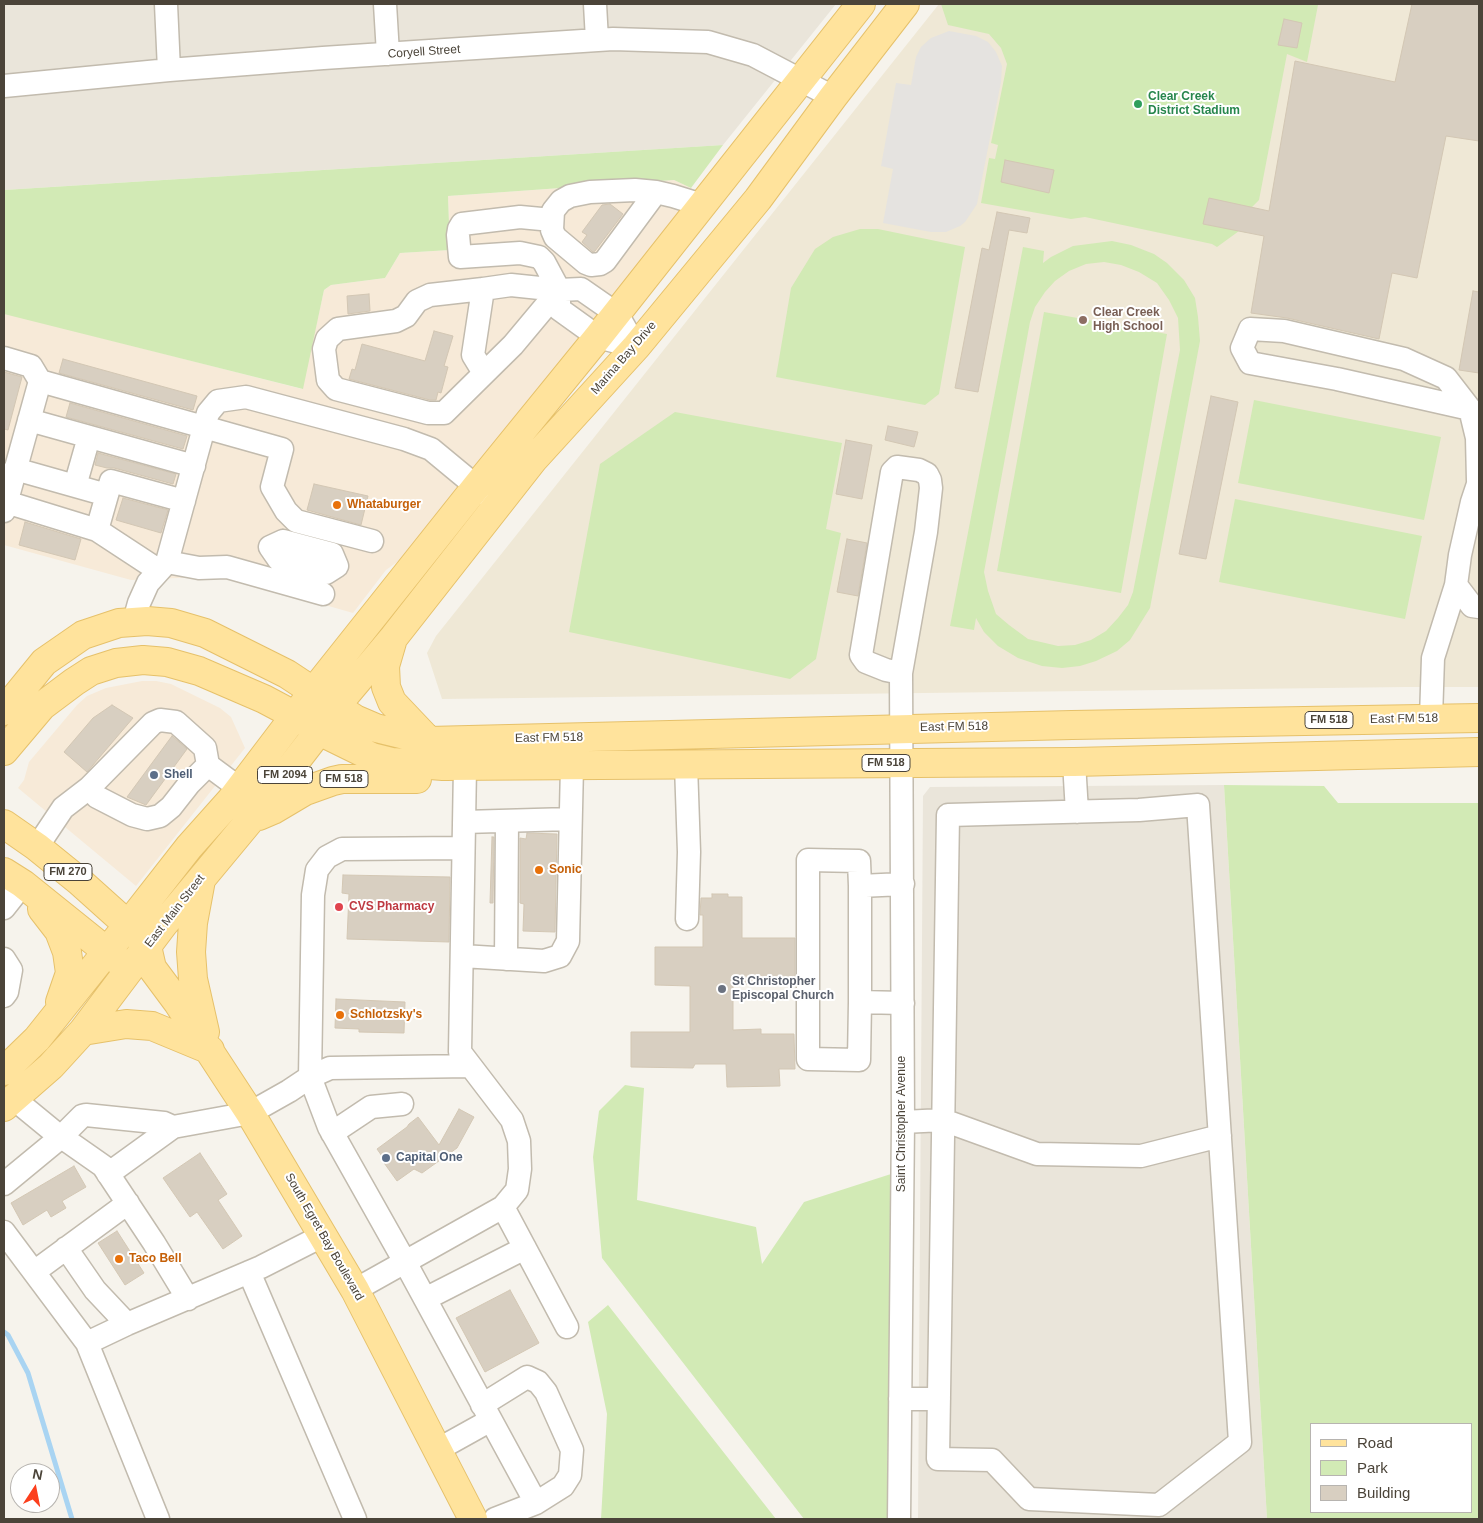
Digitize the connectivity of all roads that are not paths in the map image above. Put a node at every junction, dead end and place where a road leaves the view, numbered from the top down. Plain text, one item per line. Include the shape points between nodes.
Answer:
1 (166, 4) edge
2 (386, 4) edge
3 (595, 4) edge
4 (861, 4) edge
5 (905, 4) edge
6 (597, 40) junction
7 (388, 54) junction
8 (169, 70) junction
9 (800, 80) junction
10 (4, 86) edge
11 (832, 97) junction
12 (656, 192) junction
13 (702, 206) junction
14 (545, 219) junction
15 (539, 257) junction
16 (483, 289) junction
17 (559, 290) junction
18 (617, 314) junction
19 (598, 338) junction
20 (636, 347) junction
21 (4, 358) edge
22 (484, 373) junction
23 (40, 381) junction
24 (1470, 409) junction
25 (30, 420) junction
26 (205, 427) junction
27 (89, 437) junction
28 (194, 466) junction
29 (15, 469) junction
30 (77, 480) junction
31 (476, 487) junction
32 (109, 488) junction
33 (1477, 493) edge
34 (184, 501) junction
35 (498, 504) junction
36 (5, 507) edge
37 (97, 530) junction
38 (372, 541) dead end
39 (270, 547) dead end
40 (162, 566) junction
41 (342, 567) dead end
42 (1456, 585) junction
43 (323, 594) dead end
44 (1479, 607) edge
45 (134, 621) junction
46 (394, 638) junction
47 (901, 673) junction
48 (313, 692) junction
49 (42, 706) junction
50 (336, 706) junction
51 (4, 710) edge
52 (296, 716) junction
53 (1431, 718) junction
54 (1479, 718) edge
55 (1072, 725) junction
56 (903, 729) junction
57 (319, 731) junction
58 (429, 741) junction
59 (4, 751) edge
60 (1479, 752) edge
61 (1436, 753) junction
62 (1074, 762) junction
63 (902, 763) junction
64 (208, 765) junction
65 (686, 765) junction
66 (454, 766) junction
67 (572, 766) junction
68 (89, 788) junction
69 (238, 788) junction
70 (1077, 812) junction
71 (251, 819) junction
72 (570, 820) junction
73 (507, 821) junction
74 (464, 822) junction
75 (4, 824) edge
76 (37, 847) junction
77 (463, 848) junction
78 (202, 876) junction
79 (13, 878) edge
80 (903, 884) junction
81 (860, 886) junction
82 (4, 908) edge
83 (687, 919) dead end
84 (128, 925) junction
85 (107, 951) junction
86 (462, 956) junction
87 (4, 959) edge
88 (506, 959) junction
89 (143, 961) junction
90 (4, 996) edge
91 (860, 1002) junction
92 (903, 1003) junction
93 (56, 1014) junction
94 (83, 1031) junction
95 (210, 1050) junction
96 (470, 1066) junction
97 (4, 1071) edge
98 (310, 1077) junction
99 (9, 1103) edge
100 (402, 1104) dead end
101 (250, 1113) junction
102 (943, 1120) junction
103 (903, 1122) junction
104 (173, 1127) junction
105 (332, 1133) junction
106 (1220, 1136) junction
107 (61, 1137) junction
108 (108, 1174) junction
109 (4, 1184) edge
110 (128, 1203) junction
111 (503, 1207) junction
112 (4, 1232) edge
113 (324, 1235) junction
114 (66, 1248) junction
115 (525, 1248) junction
116 (405, 1262) junction
117 (34, 1272) junction
118 (249, 1272) junction
119 (355, 1290) junction
120 (188, 1299) junction
121 (425, 1299) junction
122 (127, 1324) junction
123 (567, 1327) dead end
124 (87, 1343) junction
125 (900, 1399) junction
126 (939, 1399) junction
127 (486, 1412) junction
128 (437, 1450) junction
129 (536, 1503) junction
130 (158, 1519) edge
131 (355, 1519) edge
132 (473, 1519) edge
133 (495, 1519) edge
134 (899, 1519) edge

1 - 8 street
2 - 7 street
3 - 6 street
4 - 9 main road
5 - 11 main road, Marina Bay Drive / FM 2094
6 - 7 street, Coryell Street
6 - 9 street, Coryell Street via 708,42 752,55
7 - 8 street, Coryell Street
8 - 10 street, Coryell Street
9 - 11 street, Coryell Street
9 - 13 main road
11 - 20 main road, Marina Bay Drive / FM 2094 via 758,200
12 - 13 street
12 - 14 street via 626,190 570,196
12 - 14 street via 600,264 586,263 562,244
13 - 18 main road
14 - 15 street
14 - 15 street via 520,217 462,224 459,228 460,257 520,253
15 - 17 street
16 - 17 street via 510,285
16 - 22 street via 474,355
16 - 22 street via 430,295 417,301 406,316 396,320 338,329 327,339 324,350 328,380 336,389 428,413 444,412
17 - 18 street via 581,289
17 - 19 street via 559,309
17 - 22 street via 513,345
18 - 19 main road
18 - 20 street
19 - 20 street
19 - 31 main road
20 - 35 main road, Marina Bay Drive / FM 2094 via 533,460
21 - 23 street via 32,366
23 - 25 street
23 - 26 street
24 - 24 street via 1446,378 1404,360 1275,330 1250,328 1242,348 1250,364 1337,379
24 - 33 street via 1477,438
25 - 27 street
25 - 29 street
26 - 28 street
26 - 31 street via 208,413 218,401 246,397 404,439 431,450
26 - 38 street via 282,449 272,487 296,521
27 - 28 street
27 - 30 street
28 - 34 street
29 - 30 street
29 - 36 street
30 - 32 street
31 - 35 street
31 - 48 main road
32 - 34 street
32 - 37 street
33 - 42 street via 1460,555
34 - 40 street
35 - 46 main road, Marina Bay Drive / FM 2094
36 - 37 street
37 - 40 street
39 - 41 street via 283,541 316,549 332,554
40 - 43 street via 227,567
40 - 45 street via 148,583
42 - 44 street via 1472,606
42 - 53 street via 1433,658
45 - 48 main road via 171,623 205,633 287,674
45 - 49 main road via 129,643 124,648 98,654 62,674
45 - 51 main road via 83,635 52,656
46 - 50 main road, Marina Bay Drive / FM 2094
46 - 58 main road via 384,666 386,687 392,702
47 - 47 street, Saint Christopher Avenue via 866,662 861,655 892,472 897,467 927,474 931,488
47 - 56 street, Saint Christopher Avenue
48 - 50 main road, FM 518
48 - 52 main road
49 - 52 main road via 91,671 116,663 143,660 167,662 199,671
49 - 59 main road
50 - 57 main road, East Main Street / FM 2094
50 - 58 main road, FM 518 via 376,728
52 - 57 main road
52 - 69 main road
53 - 54 main road, East FM 518 / FM 518
53 - 55 main road, East FM 518 / FM 518
53 - 61 main road
55 - 56 main road, East FM 518 / FM 518
55 - 62 main road
56 - 58 main road, East FM 518 / FM 518
56 - 63 street, Saint Christopher Avenue
57 - 66 main road via 372,757 392,762
57 - 71 main road, East Main Street / FM 2094
60 - 61 main road, FM 518
61 - 62 main road, FM 518
62 - 63 main road, FM 518
62 - 70 street
63 - 65 main road, FM 518
63 - 80 street, Saint Christopher Avenue
64 - 68 street via 171,807 160,816 147,819 97,797
64 - 68 street via 205,748 176,722 160,720 152,723
64 - 69 street
65 - 67 main road, FM 518
65 - 83 street
66 - 67 main road, FM 518
66 - 71 main road, FM 518 via 422,779 333,781 305,791
66 - 74 street
67 - 72 street
68 - 76 street via 64,808
69 - 84 main road
70 - 102 street via 948,815
70 - 106 street via 1198,805
71 - 78 main road, East Main Street / FM 518
72 - 73 street
72 - 88 street via 568,941 560,956 544,961
73 - 74 street
73 - 88 street
74 - 77 street
75 - 76 main road, FM 270
76 - 84 main road, FM 270
77 - 86 street
77 - 98 street via 342,849 327,857 317,870 313,895
78 - 89 main road, East Main Street / FM 518
78 - 95 main road via 191,952 193,979
79 - 82 street
79 - 85 main road, FM 270
79 - 93 main road via 59,931 67,952 70,974
80 - 81 street
80 - 92 street, Saint Christopher Avenue
81 - 91 street
81 - 91 street via 859,861 808,860 808,1059 859,1060
84 - 85 main road
84 - 89 main road, FM 270
85 - 89 main road, FM 270
85 - 93 main road
86 - 88 street
86 - 96 street via 460,1052
87 - 90 street via 11,970 8,992
89 - 94 main road, East Main Street / FM 518
89 - 95 main road, South Egret Bay Boulevard / FM 270 via 178,1003
91 - 92 street
92 - 103 street, Saint Christopher Avenue
93 - 97 main road
94 - 95 main road via 126,1024 152,1026
94 - 99 main road, East Main Street / FM 518 via 51,1066
95 - 101 main road, South Egret Bay Boulevard / FM 270
96 - 98 street via 330,1068
96 - 111 street via 512,1120 519,1140 517,1190
98 - 101 street
98 - 105 street
99 - 107 street
100 - 105 street via 371,1107
101 - 104 street
101 - 113 main road, South Egret Bay Boulevard / FM 270
102 - 103 street
102 - 106 street via 1036,1154 1141,1156
102 - 126 street
103 - 125 street, Saint Christopher Avenue
104 - 107 street via 164,1123 86,1114
104 - 108 street
105 - 116 street
106 - 126 street via 1240,1442 1158,1505 1029,1499 992,1460 938,1459
107 - 108 street via 103,1166
107 - 109 street
108 - 110 street
110 - 114 street
110 - 120 street
111 - 115 street
111 - 116 street
112 - 117 street
113 - 118 street
113 - 119 main road, South Egret Bay Boulevard / FM 270
114 - 117 street
114 - 122 street via 95,1290
115 - 121 street
115 - 123 street
116 - 119 street
116 - 121 street
117 - 124 street
118 - 120 street
118 - 131 street
119 - 128 main road, South Egret Bay Boulevard / FM 270
120 - 122 street
121 - 127 street
122 - 124 street
124 - 130 street
125 - 126 street
125 - 134 street, Saint Christopher Avenue
127 - 128 street
127 - 129 street
127 - 129 street via 527,1377 538,1382 546,1392 572,1450 572,1463 570,1475 563,1486
128 - 132 main road, South Egret Bay Boulevard / FM 270
129 - 133 street

